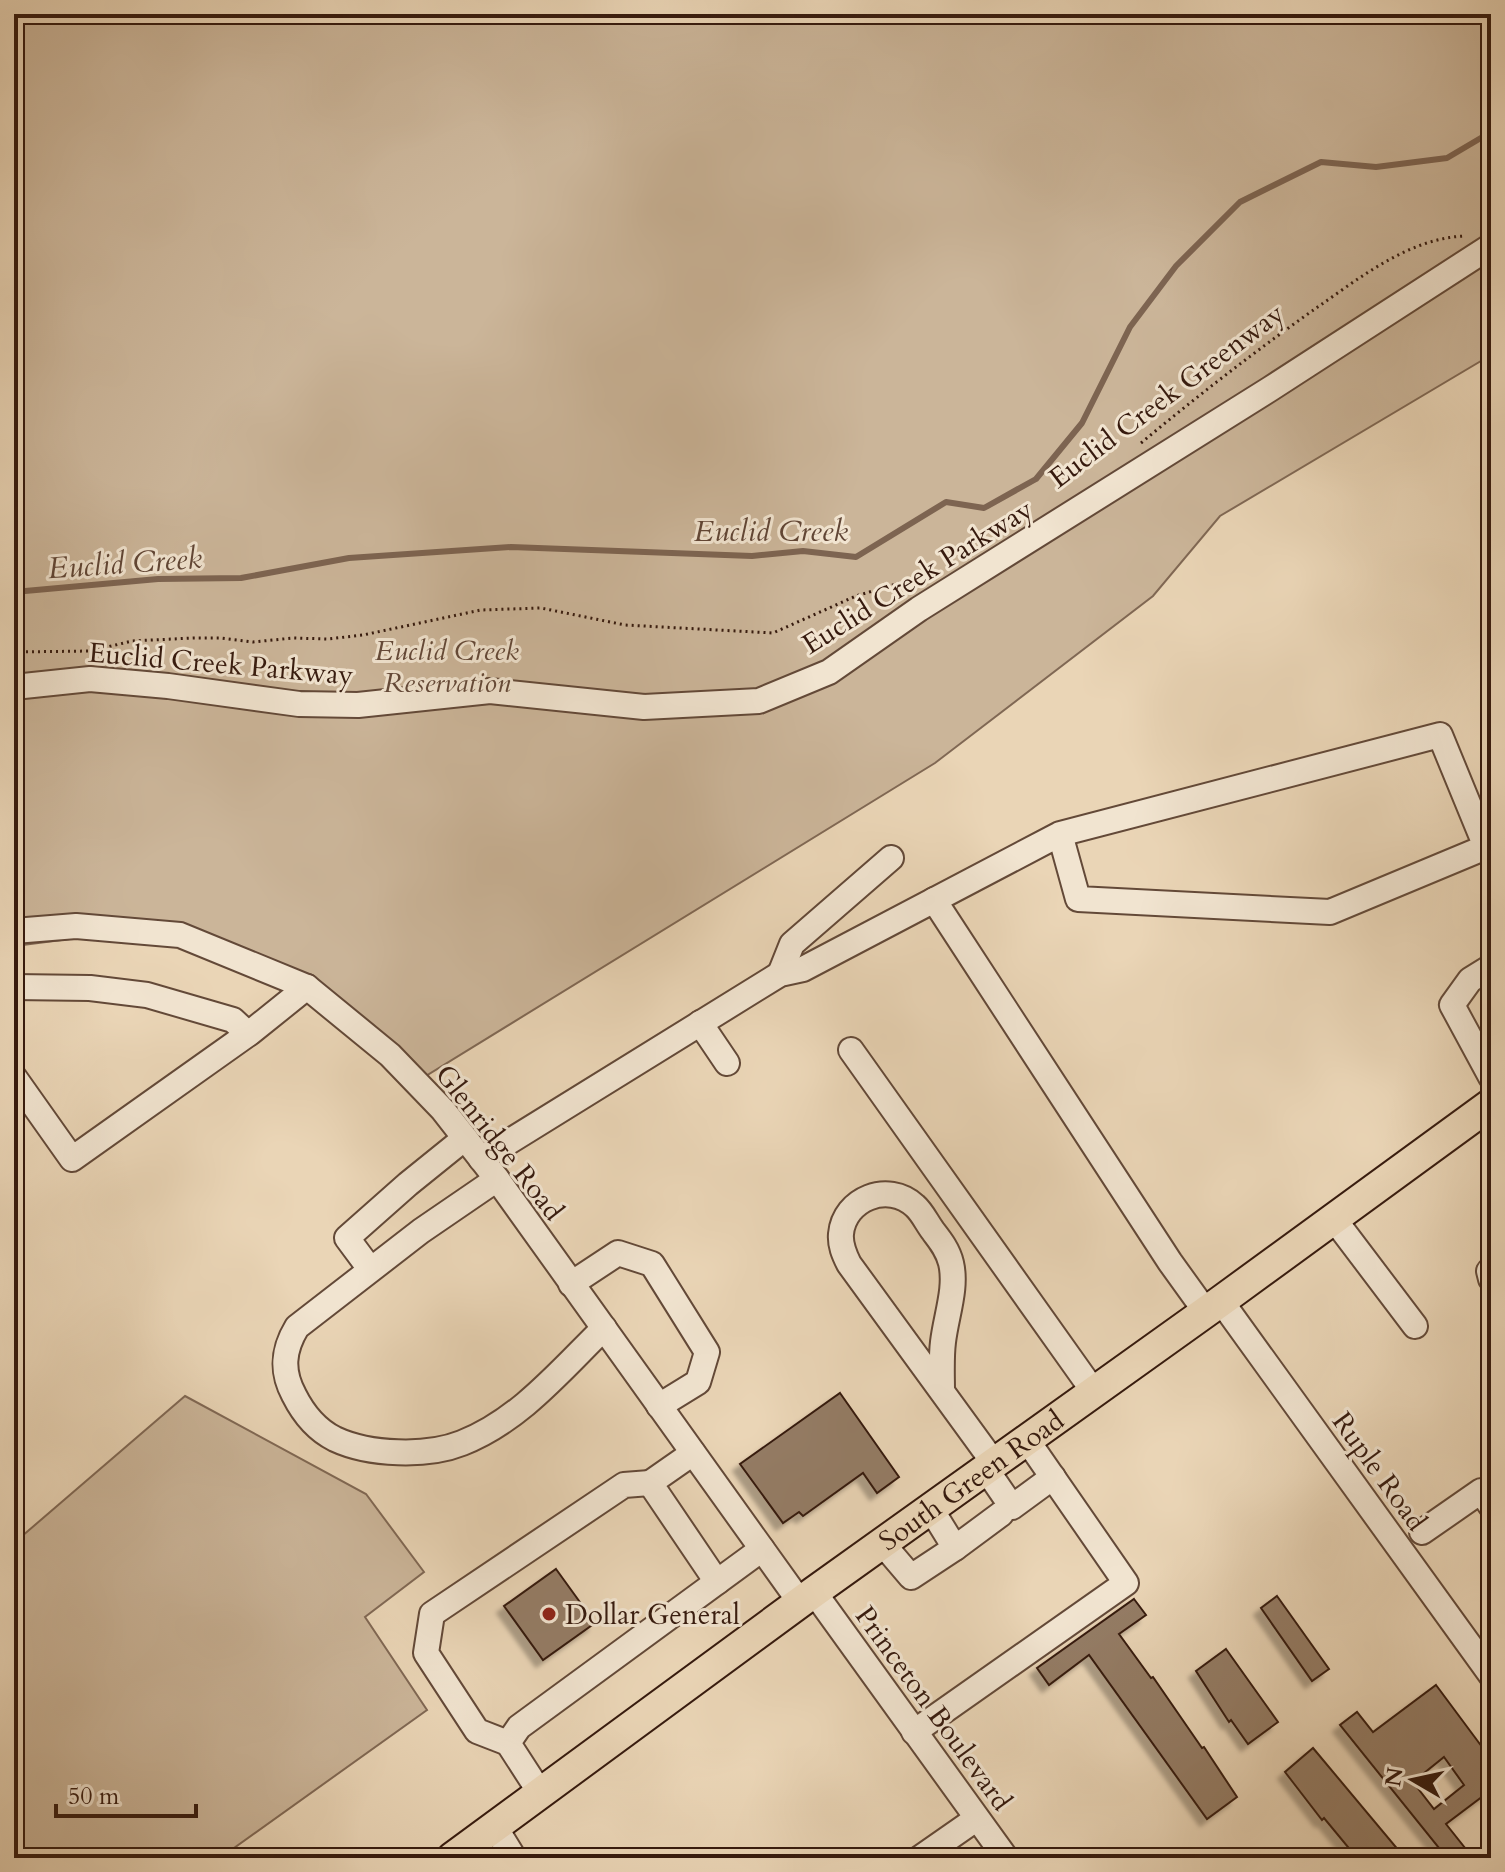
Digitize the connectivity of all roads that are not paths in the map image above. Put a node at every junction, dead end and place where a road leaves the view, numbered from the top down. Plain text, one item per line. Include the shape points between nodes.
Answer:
1 (1491, 246) edge
2 (14, 687) edge
3 (1060, 834) junction
4 (1488, 851) edge
5 (891, 858) dead end
6 (934, 900) junction
7 (14, 931) edge
8 (1491, 967) edge
9 (780, 974) junction
10 (14, 987) edge
11 (307, 987) junction
12 (700, 1023) junction
13 (248, 1034) junction
14 (851, 1050) dead end
15 (727, 1063) dead end
16 (14, 1077) edge
17 (1491, 1077) edge
18 (1491, 1104) edge
19 (465, 1138) junction
20 (481, 1159) junction
21 (497, 1179) junction
22 (1334, 1219) junction
23 (370, 1269) junction
24 (1491, 1270) edge
25 (1491, 1279) edge
26 (571, 1284) junction
27 (1214, 1307) junction
28 (1415, 1326) dead end
29 (604, 1328) junction
30 (942, 1391) junction
31 (1094, 1392) junction
32 (659, 1406) junction
33 (1027, 1440) junction
34 (693, 1453) junction
35 (990, 1466) junction
36 (1053, 1477) junction
37 (650, 1483) junction
38 (1491, 1506) edge
39 (931, 1509) junction
40 (1001, 1514) dead end
41 (1422, 1532) dead end
42 (882, 1543) junction
43 (955, 1548) junction
44 (762, 1549) junction
45 (717, 1582) junction
46 (807, 1597) junction
47 (1491, 1675) edge
48 (914, 1732) junction
49 (508, 1743) junction
50 (541, 1794) junction
51 (976, 1819) junction
52 (495, 1827) junction
53 (452, 1858) edge
54 (514, 1858) edge
55 (920, 1858) edge
56 (1006, 1858) edge

1 - 2 street, Euclid Creek Parkway via 919,609 829,672 759,701 644,707 490,691 358,705 299,704 90,679
3 - 4 street via 1078,899 1330,912
3 - 4 street via 1440,735
3 - 6 street
5 - 9 street via 792,944
6 - 9 street via 803,969
6 - 27 street, Ruple Road via 1170,1262
7 - 11 street, Glenridge Road via 76,926 180,935
8 - 17 street via 1470,980 1452,1005
9 - 12 street
10 - 13 street via 147,995 233,1020
11 - 13 street
11 - 19 street, Glenridge Road via 390,1055
12 - 15 street
12 - 20 street
13 - 16 street via 72,1159
14 - 31 street
18 - 22 main road, South Green Road
19 - 20 street, Glenridge Road
19 - 23 street via 347,1238
20 - 21 street, Glenridge Road
21 - 23 street
21 - 26 street, Glenridge Road
22 - 27 main road, South Green Road
22 - 28 street
23 - 29 street via 297,1327 286,1345 285,1379 304,1414 334,1438 368,1449 408,1453 461,1444 508,1419
24 - 25 street
26 - 29 street, Glenridge Road
26 - 32 street via 618,1253 652,1264 707,1352 698,1382
27 - 31 main road, South Green Road
27 - 47 street, Ruple Road
29 - 32 street, Glenridge Road
30 - 30 street via 842,1248 846,1217 868,1197 883,1193 915,1206 948,1255 953,1285
30 - 35 street
31 - 33 main road, South Green Road
32 - 34 street, Glenridge Road
33 - 35 main road, South Green Road
33 - 36 street
34 - 37 street
34 - 44 street, Glenridge Road
35 - 36 street via 1012,1507
35 - 39 main road, South Green Road
36 - 48 street via 1126,1583
37 - 45 street
37 - 49 street via 624,1485 432,1614 426,1653 477,1731
38 - 41 street via 1481,1491
39 - 42 main road, South Green Road
39 - 43 street
40 - 43 street
42 - 43 street via 911,1577
42 - 46 main road, South Green Road
44 - 45 street
44 - 46 street, Glenridge Road
45 - 49 street via 519,1727
46 - 48 street, Princeton Boulevard
46 - 50 main road, South Green Road
48 - 51 street, Princeton Boulevard
49 - 50 street
50 - 52 main road, South Green Road
51 - 55 street
51 - 56 street, Princeton Boulevard
52 - 53 main road, South Green Road
52 - 54 street

